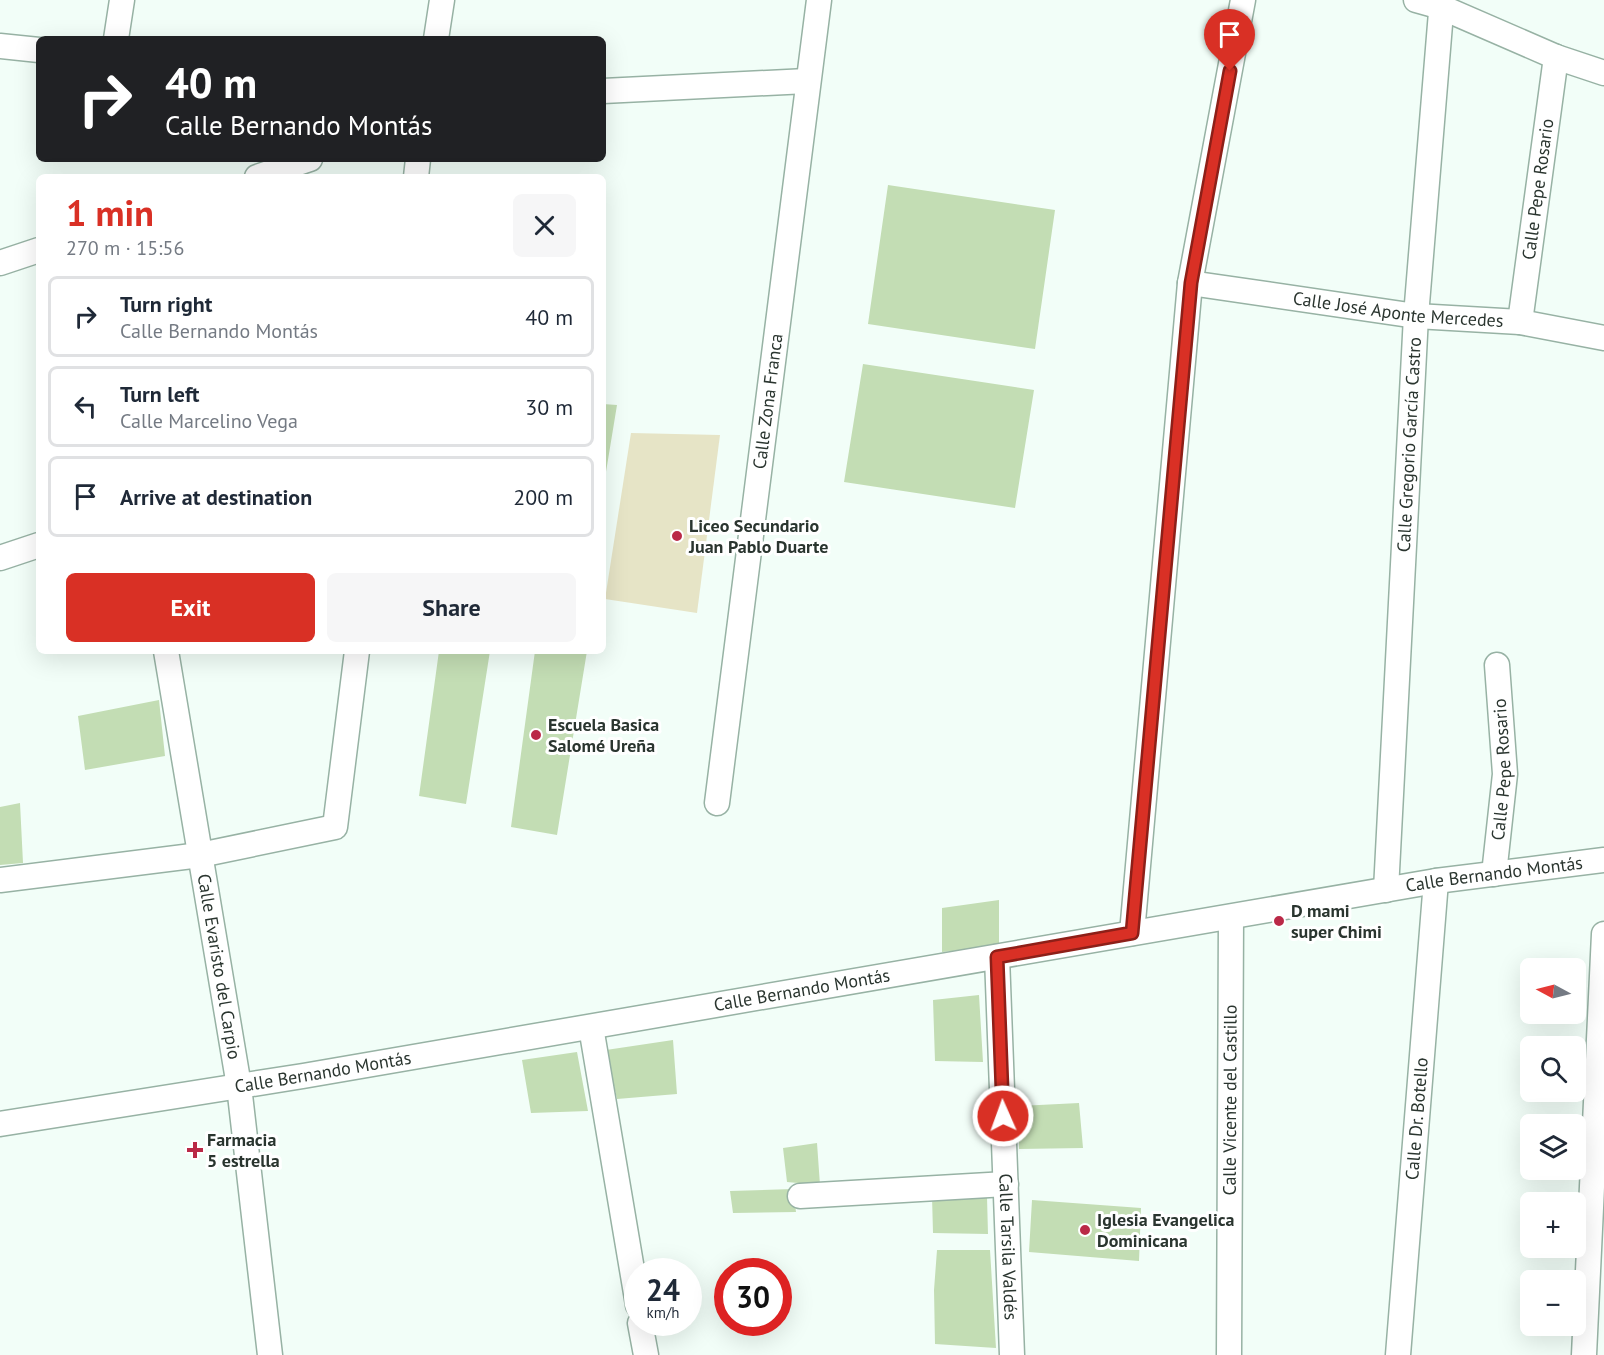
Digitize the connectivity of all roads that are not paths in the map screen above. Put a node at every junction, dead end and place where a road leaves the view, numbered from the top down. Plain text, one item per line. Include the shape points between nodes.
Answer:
1 (122, 0) edge
2 (442, 0) edge
3 (819, 0) edge
4 (1243, 0) edge
5 (1416, 0) edge
6 (1442, 3) edge
7 (116, 36) edge
8 (436, 36) edge
9 (0, 46) edge
10 (36, 50) edge
11 (1556, 57) junction
12 (1604, 73) edge
13 (807, 81) junction
14 (606, 91) edge
15 (301, 162) edge
16 (266, 174) edge
17 (36, 251) edge
18 (0, 263) edge
19 (1191, 283) junction
20 (1416, 316) junction
21 (1520, 322) junction
22 (1604, 338) edge
23 (36, 546) edge
24 (0, 558) edge
25 (166, 654) edge
26 (357, 654) edge
27 (1497, 665) dead end
28 (717, 803) dead end
29 (200, 855) junction
30 (1604, 860) edge
31 (1494, 874) junction
32 (0, 880) edge
33 (1436, 881) junction
34 (1386, 890) junction
35 (1231, 916) junction
36 (1132, 933) junction
37 (1604, 934) edge
38 (997, 957) junction
39 (591, 1027) junction
40 (239, 1086) junction
41 (0, 1124) edge
42 (1006, 1184) junction
43 (800, 1196) dead end
44 (630, 1258) edge
45 (642, 1336) edge
46 (270, 1355) edge
47 (646, 1355) edge
48 (1012, 1355) edge
49 (1229, 1355) edge
50 (1398, 1355) edge
51 (1584, 1355) edge

1 - 7 street
2 - 8 street
3 - 13 street, Calle Zona Franca
4 - 19 street
5 - 6 street
6 - 11 street
6 - 20 street, Calle Gregorio García Castro
9 - 10 street
11 - 12 street
11 - 21 street, Calle Pepe Rosario
13 - 14 street
13 - 28 street, Calle Zona Franca
15 - 16 street
17 - 18 street
19 - 20 street, Calle José Aponte Mercedes
19 - 36 street
20 - 21 street, Calle José Aponte Mercedes
20 - 34 street, Calle Gregorio García Castro
21 - 22 street, Calle José Aponte Mercedes
23 - 24 street
25 - 29 street, Calle Evaristo del Carpio
26 - 29 street via 335,826
27 - 31 street, Calle Pepe Rosario via 1505,774
29 - 32 street
29 - 40 street, Calle Evaristo del Carpio
30 - 31 street, Calle Bernando Montás
31 - 33 street, Calle Bernando Montás
33 - 34 street, Calle Bernando Montás
33 - 50 street, Calle Dr. Botello
34 - 35 street, Calle Bernando Montás
35 - 36 street, Calle Bernando Montás
35 - 49 street, Calle Vicente del Castillo
36 - 38 street, Calle Bernando Montás
37 - 51 street
38 - 39 street, Calle Bernando Montás
38 - 42 street, Calle Tarsila Valdés
39 - 40 street, Calle Bernando Montás
39 - 44 street
40 - 41 street, Calle Bernando Montás
40 - 46 street, Calle Evaristo del Carpio
42 - 43 street
42 - 48 street, Calle Tarsila Valdés
45 - 47 street

